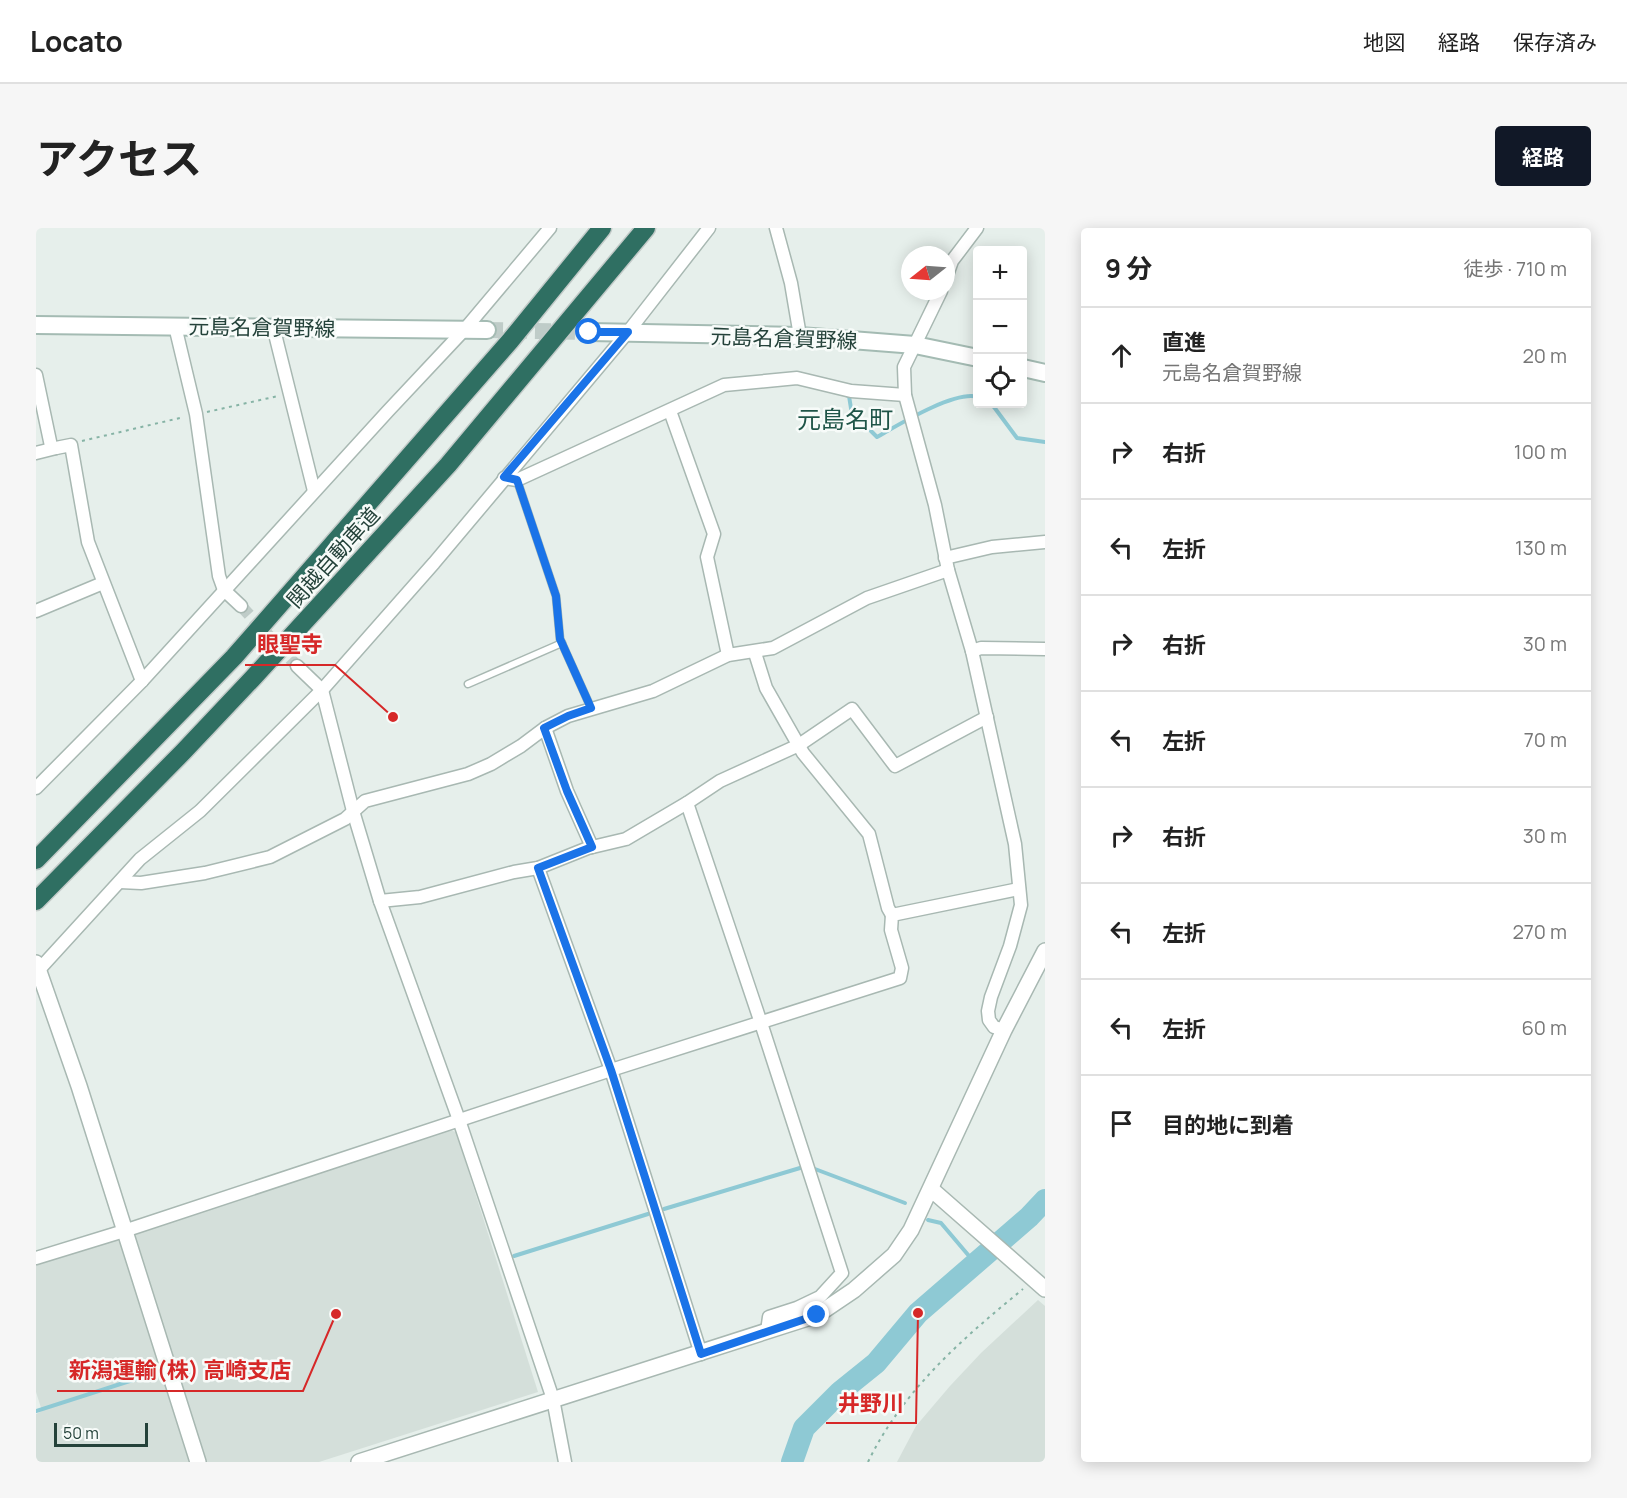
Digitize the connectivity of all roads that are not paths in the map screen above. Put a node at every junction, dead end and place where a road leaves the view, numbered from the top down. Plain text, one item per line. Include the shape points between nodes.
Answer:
1 (550, 228) edge
2 (602, 228) edge
3 (646, 228) edge
4 (709, 228) edge
5 (776, 228) edge
6 (976, 229) edge
7 (955, 257) edge
8 (937, 300) edge
9 (36, 325) edge
10 (175, 326) junction
11 (273, 326) junction
12 (465, 329) junction
13 (487, 330) tunnel mouth
14 (589, 332) tunnel mouth
15 (628, 332) junction
16 (800, 336) junction
17 (915, 345) junction
18 (973, 357) edge
19 (1027, 369) edge
20 (1045, 372) edge
21 (36, 375) edge
22 (905, 395) junction
23 (670, 411) junction
24 (56, 448) junction
25 (36, 453) edge
26 (511, 479) junction
27 (314, 491) junction
28 (1045, 542) edge
29 (946, 564) junction
30 (103, 583) junction
31 (224, 590) junction
32 (241, 606) tunnel mouth
33 (36, 611) edge
34 (562, 643) junction
35 (1045, 649) edge
36 (972, 651) junction
37 (754, 652) junction
38 (728, 656) junction
39 (297, 666) tunnel mouth
40 (142, 681) junction
41 (468, 684) dead end
42 (322, 690) junction
43 (591, 708) junction
44 (987, 717) junction
45 (544, 728) junction
46 (799, 745) junction
47 (36, 788) edge
48 (687, 803) junction
49 (353, 810) junction
50 (592, 847) junction
51 (36, 860) edge
52 (538, 868) junction
53 (120, 882) junction
54 (1018, 889) junction
55 (380, 901) junction
56 (36, 903) edge
57 (892, 915) junction
58 (1045, 951) edge
59 (37, 969) edge
60 (761, 1023) junction
61 (1004, 1030) junction
62 (611, 1070) junction
63 (459, 1120) junction
64 (931, 1189) junction
65 (124, 1231) junction
66 (36, 1258) edge
67 (1038, 1282) edge
68 (767, 1331) junction
69 (701, 1354) junction
70 (553, 1399) junction
71 (198, 1462) edge
72 (359, 1462) edge
73 (565, 1462) edge

1 - 12 street
2 - 51 highway, 関越自動車道 via 510,341 234,657
3 - 56 highway, 関越自動車道 via 448,465 245,687
4 - 15 street
5 - 16 street
6 - 7 street
8 - 17 street
9 - 10 main road, 元島名倉賀野線
10 - 11 main road, 元島名倉賀野線
10 - 31 street via 196,414
11 - 12 main road, 元島名倉賀野線
11 - 27 street
12 - 13 main road, 元島名倉賀野線
12 - 27 street
14 - 15 main road, 元島名倉賀野線
15 - 16 main road, 元島名倉賀野線
15 - 26 street
16 - 17 main road, 元島名倉賀野線
17 - 18 main road, 元島名倉賀野線
17 - 22 street via 904,367
19 - 20 main road
21 - 24 street via 51,446
22 - 23 street via 851,391 797,378 724,385
22 - 29 street via 935,505
23 - 26 street
23 - 38 street via 714,534 707,557
24 - 25 street
24 - 30 street via 71,445 88,542
26 - 34 lane via 556,596
26 - 42 street
27 - 31 street
28 - 29 street via 992,547
29 - 36 street
29 - 37 street via 867,598 773,648
30 - 33 street
30 - 40 street
31 - 32 street
31 - 40 street
34 - 41 lane
34 - 43 lane
35 - 36 street
36 - 44 street
37 - 38 street
37 - 46 street via 766,688
38 - 43 street via 653,691
39 - 42 street
40 - 47 street
42 - 49 street
42 - 53 street via 200,811 140,859
43 - 45 street
44 - 46 street via 895,766 852,709
44 - 54 street via 1015,844
45 - 49 street via 521,746 468,774 364,801
45 - 50 street
46 - 48 street via 720,781
46 - 57 street via 869,834
48 - 50 street via 626,839
48 - 60 street
49 - 53 street via 345,819 270,857 205,873 141,883
49 - 55 street
50 - 52 street
52 - 55 street via 420,897
52 - 62 street
53 - 59 street
54 - 57 street
54 - 61 street via 1019,916 988,1011 994,1027
55 - 63 street
57 - 60 street via 891,930 902,968 900,978
58 - 61 street
59 - 65 street
60 - 62 street
60 - 68 street via 842,1273 820,1297 769,1317
61 - 64 street
62 - 63 street
62 - 69 street
63 - 65 street
63 - 70 street
64 - 67 street
64 - 68 street via 894,1255 854,1290 817,1315
65 - 66 street
65 - 71 street
68 - 69 street
69 - 70 street
70 - 72 street
70 - 73 street

